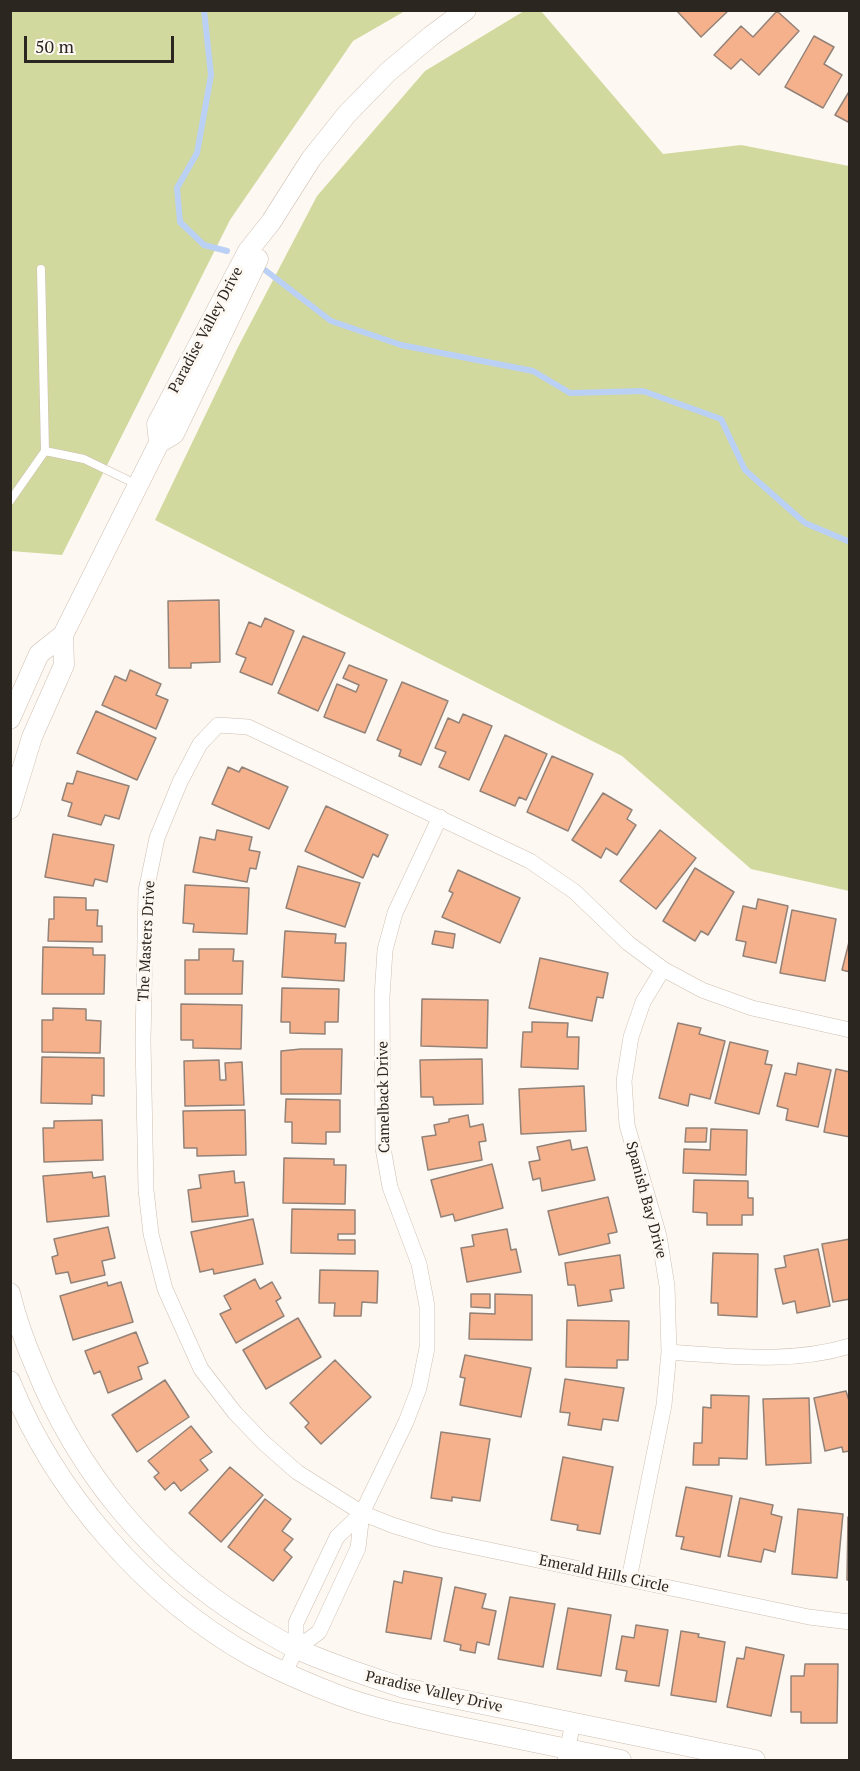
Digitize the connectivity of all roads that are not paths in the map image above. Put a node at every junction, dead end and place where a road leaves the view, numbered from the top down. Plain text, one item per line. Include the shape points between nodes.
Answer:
1 (466, 10) edge
2 (41, 269) dead end
3 (45, 451) junction
4 (138, 485) junction
5 (10, 501) edge
6 (63, 635) junction
7 (10, 719) edge
8 (10, 809) edge
9 (440, 817) junction
10 (663, 969) junction
11 (849, 1030) edge
12 (10, 1293) edge
13 (849, 1346) edge
14 (669, 1352) junction
15 (10, 1381) edge
16 (362, 1513) junction
17 (629, 1579) junction
18 (849, 1622) edge
19 (296, 1649) junction
20 (285, 1672) junction
21 (573, 1723) junction
22 (566, 1755) edge
23 (621, 1761) edge
24 (755, 1761) edge

1 - 4 street, Paradise Valley Drive via 388,72 311,159 248,251 168,401 157,424 159,443
2 - 3 lane
3 - 4 lane via 84,459
3 - 5 lane
4 - 6 street, Paradise Valley Drive
6 - 7 street, Paradise Valley Drive via 39,654
6 - 8 street, Paradise Valley Drive via 64,665 33,737
9 - 10 street, The Masters Drive via 530,861 574,892 628,943
9 - 16 street, Camelback Drive via 394,913 385,950 382,997 383,1148 390,1187 419,1264 427,1306 427,1348 419,1388 406,1422
9 - 16 street, The Masters Drive via 248,727 218,725 200,744 180,782 157,838 146,891 146,1190 151,1234 165,1289 201,1369 235,1413 297,1472
10 - 11 street, The Masters Drive via 702,990 752,1008
10 - 14 street, Spanish Bay Drive via 643,1002 631,1037 624,1081 627,1125 659,1236 667,1286
12 - 19 street, Paradise Valley Drive via 45,1392 102,1489 167,1560 213,1599
13 - 14 street via 824,1354 783,1358
14 - 17 street, Spanish Bay Drive via 664,1405
15 - 20 street, Paradise Valley Drive via 48,1458 80,1505 149,1581 200,1622 251,1656
16 - 17 street, Emerald Hills Circle via 437,1539
16 - 19 street, Camelback Drive via 337,1537 296,1623
16 - 19 street, Camelback Drive via 358,1548 319,1632
17 - 18 street, Emerald Hills Circle
19 - 20 street, Camelback Drive
19 - 21 street, Paradise Valley Drive via 404,1688
20 - 22 street, Paradise Valley Drive via 339,1696 398,1714
21 - 22 street
21 - 24 street, Paradise Valley Drive
22 - 23 street, Paradise Valley Drive

